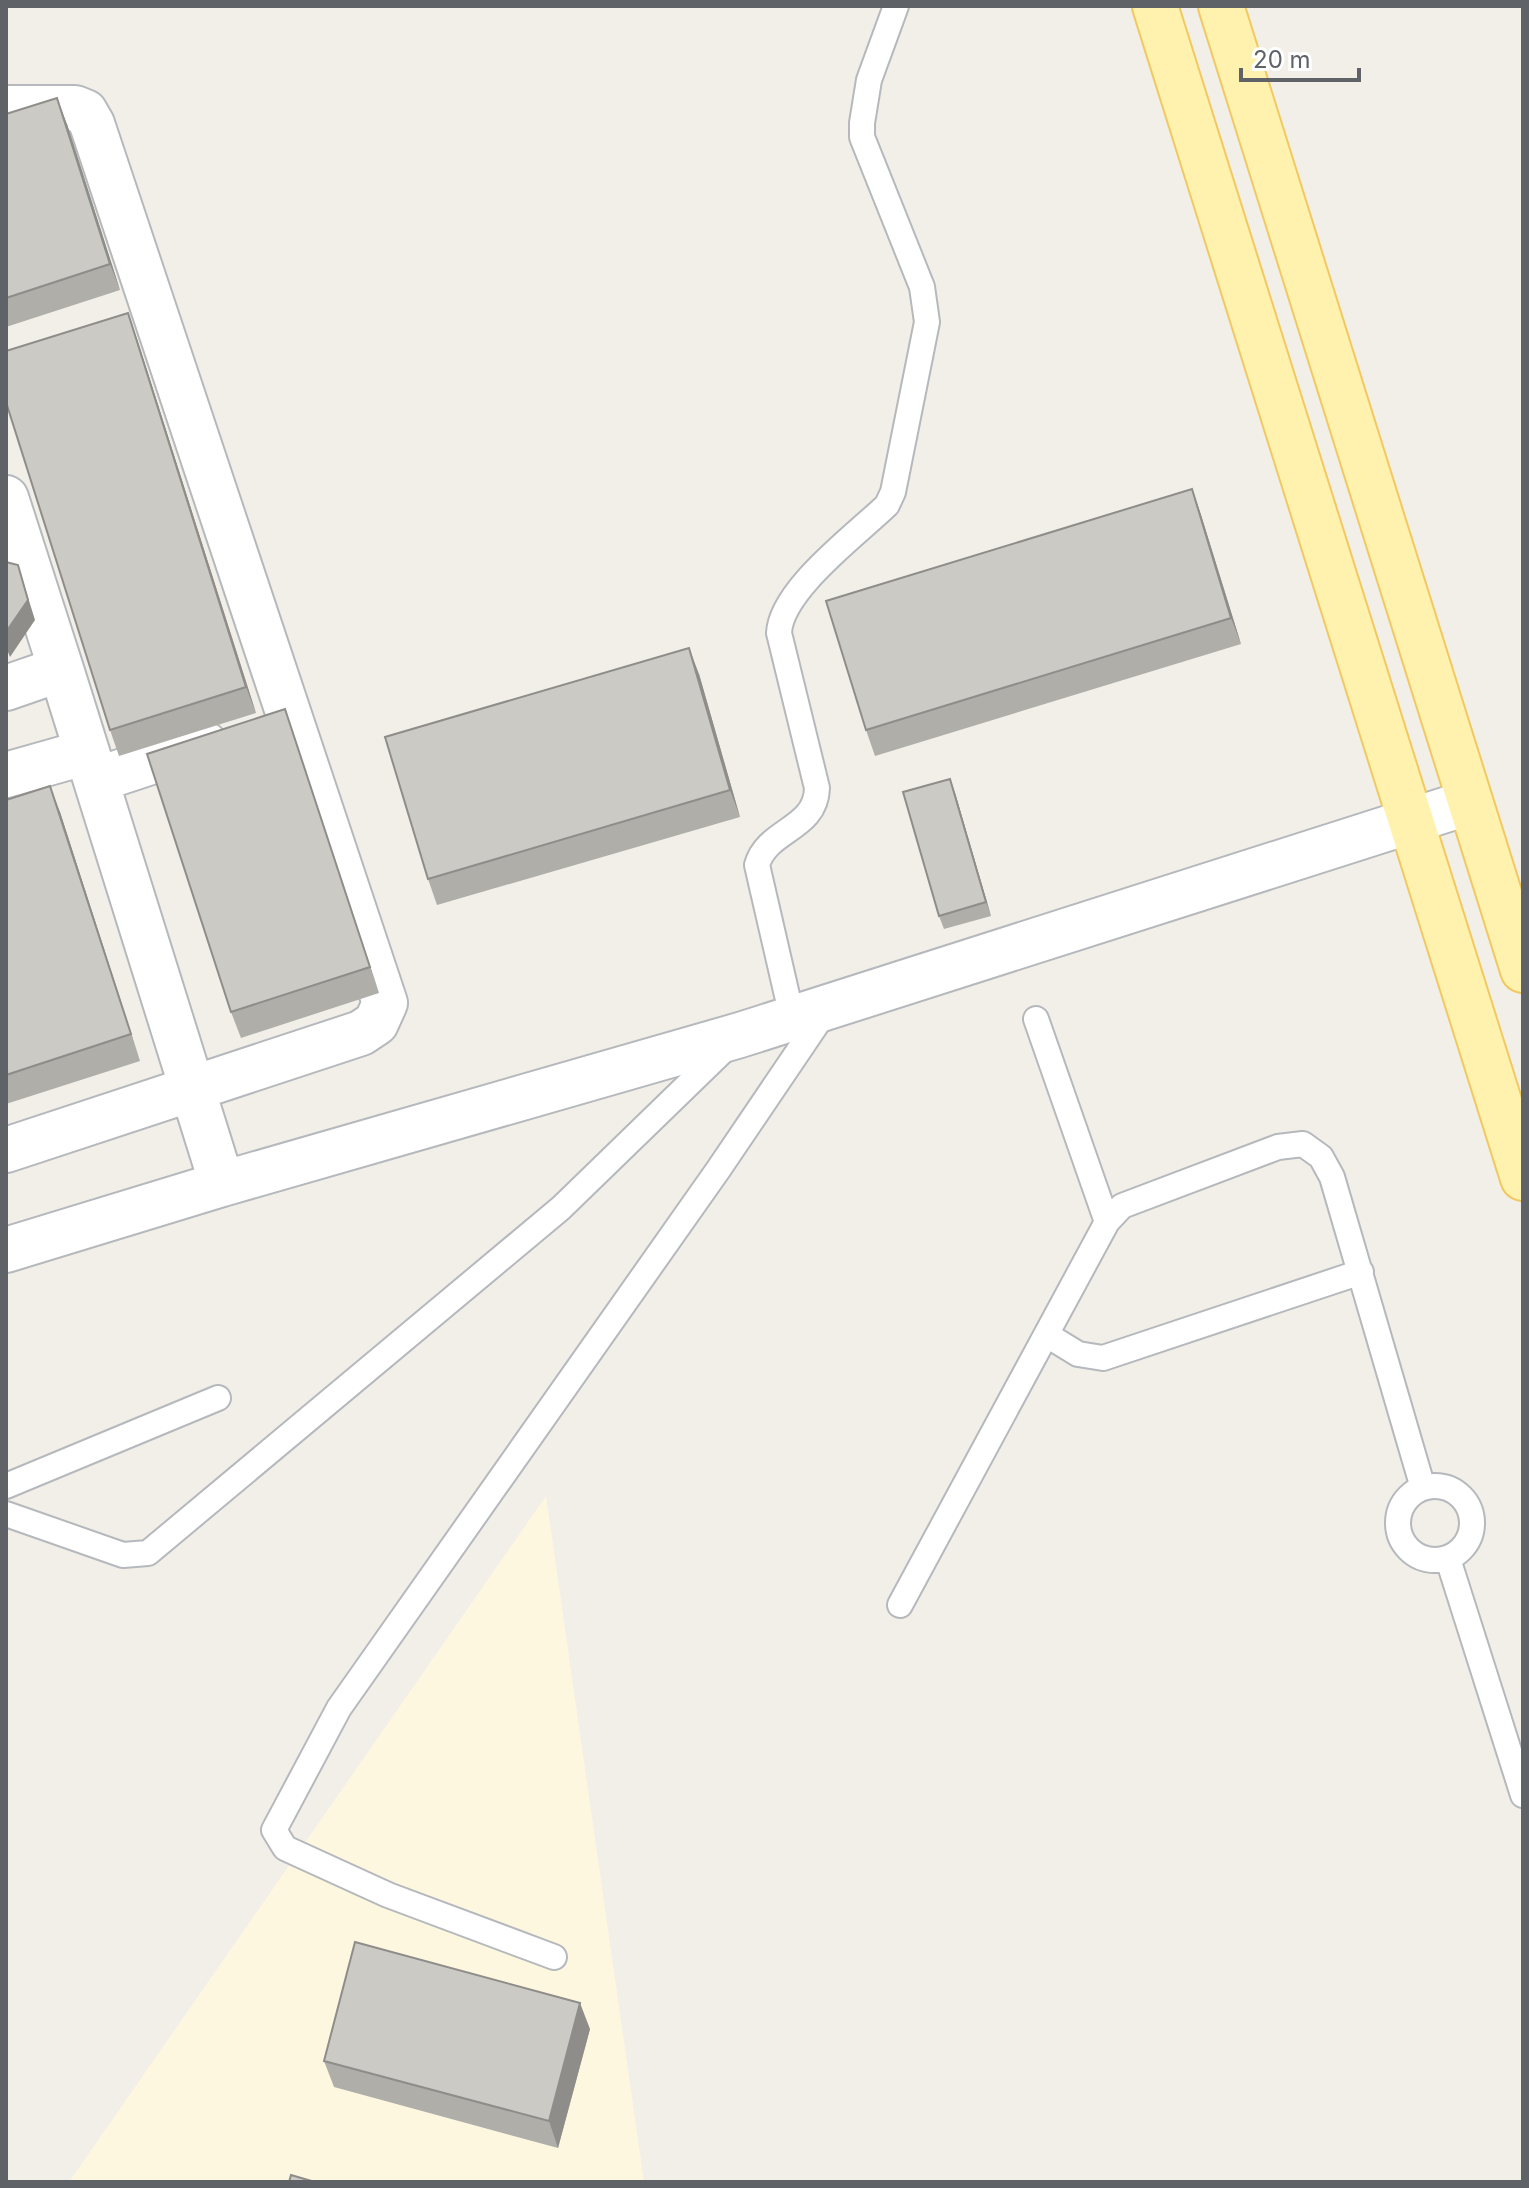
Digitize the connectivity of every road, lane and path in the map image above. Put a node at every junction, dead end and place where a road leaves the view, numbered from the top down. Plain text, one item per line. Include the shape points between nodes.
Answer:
1 (896, 6) edge
2 (1155, 6) edge
3 (1221, 6) edge
4 (6, 108) edge
5 (153, 305) junction
6 (109, 321) edge
7 (6, 498) edge
8 (61, 669) junction
9 (6, 688) edge
10 (291, 715) junction
11 (91, 766) junction
12 (6, 775) edge
13 (1470, 802) junction
14 (1410, 821) junction
15 (1523, 970) edge
16 (811, 1011) junction
17 (1036, 1019) dead end
18 (740, 1035) junction
19 (191, 1090) junction
20 (6, 1150) edge
21 (1523, 1178) edge
22 (222, 1184) junction
23 (1107, 1222) junction
24 (6, 1250) edge
25 (1361, 1272) junction
26 (1047, 1335) junction
27 (218, 1398) dead end
28 (6, 1486) edge
29 (1423, 1488) junction
30 (6, 1514) edge
31 (1448, 1559) junction
32 (900, 1605) dead end
33 (1523, 1795) edge
34 (554, 1957) dead end

1 - 16 lane via 869,80 862,137 922,287 927,322 887,505 800,589 780,619 817,800 806,819 766,844 757,865
2 - 14 main road
3 - 13 main road
4 - 5 street via 85,112
5 - 6 street
5 - 10 street
7 - 8 street
8 - 9 street
8 - 11 street
10 - 11 street
10 - 19 street via 384,1009 361,1033
11 - 12 street
11 - 19 street
13 - 14 street
13 - 15 main road
14 - 16 street
14 - 21 main road
16 - 18 street
16 - 34 lane via 718,1170 339,1708 274,1830 285,1848 388,1895
17 - 23 lane
18 - 22 street
18 - 30 lane via 561,1208 148,1553 123,1555
19 - 20 street
19 - 22 street
22 - 24 street
23 - 25 lane via 1122,1206 1139,1199 1278,1147 1303,1144 1321,1157 1332,1177
23 - 26 lane
25 - 26 lane via 1103,1358 1078,1354
25 - 29 lane
26 - 32 lane
27 - 28 lane
29 - 31 lane via 1453,1491 1472,1516 1470,1538
29 - 31 lane via 1400,1510 1402,1541 1427,1560
31 - 33 lane

